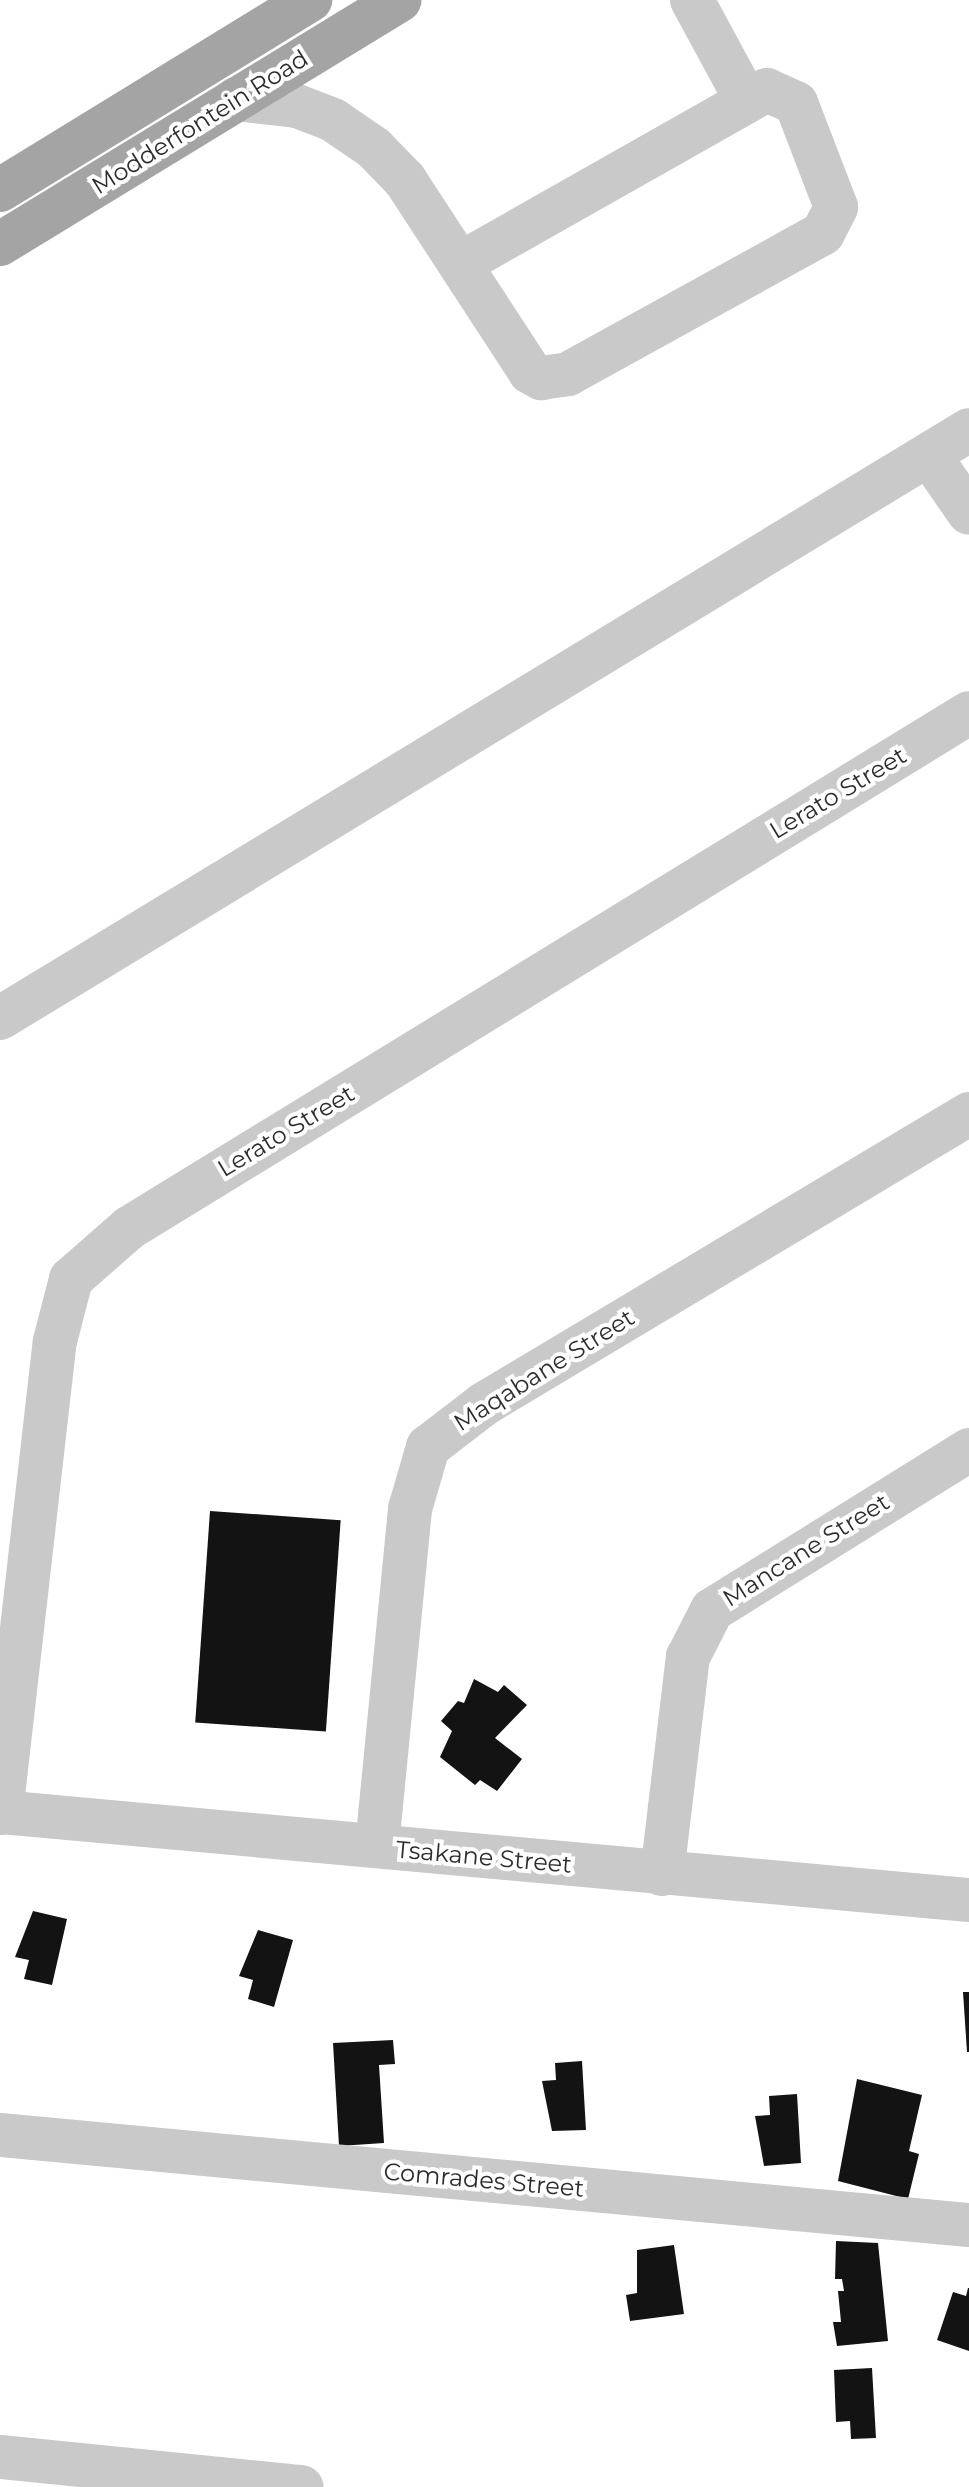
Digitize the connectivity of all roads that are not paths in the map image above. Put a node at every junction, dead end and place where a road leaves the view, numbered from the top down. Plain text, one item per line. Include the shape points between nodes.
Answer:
1 (310, 0) edge
2 (399, 0) edge
3 (692, 0) edge
4 (745, 98) junction
5 (236, 99) junction
6 (0, 190) edge
7 (0, 244) edge
8 (461, 263) junction
9 (969, 430) edge
10 (929, 455) junction
11 (969, 513) edge
12 (969, 713) edge
13 (0, 1018) edge
14 (969, 1114) edge
15 (969, 1450) edge
16 (0, 1812) edge
17 (377, 1846) junction
18 (662, 1874) junction
19 (969, 1900) edge
20 (0, 2135) edge
21 (969, 2225) edge
22 (0, 2457) edge
23 (302, 2487) edge

1 - 6 main road, Modderfontein Road
2 - 5 main road, Modderfontein Road
3 - 4 street
4 - 8 street
4 - 8 street via 779,90 796,103 836,207 823,233 553,378 530,372
5 - 7 main road, Modderfontein Road
5 - 8 street via 297,106 333,120 374,148
9 - 10 street
10 - 11 street
10 - 13 street
12 - 16 street, Lerato Street via 129,1228 71,1279 55,1341
14 - 17 street, Maqabane Street via 484,1404 428,1447 412,1497
15 - 18 street, Mancane Street via 712,1610 688,1657
16 - 17 street, Tsakane Street
17 - 18 street, Tsakane Street
18 - 19 street, Tsakane Street
20 - 21 street, Comrades Street
22 - 23 street

